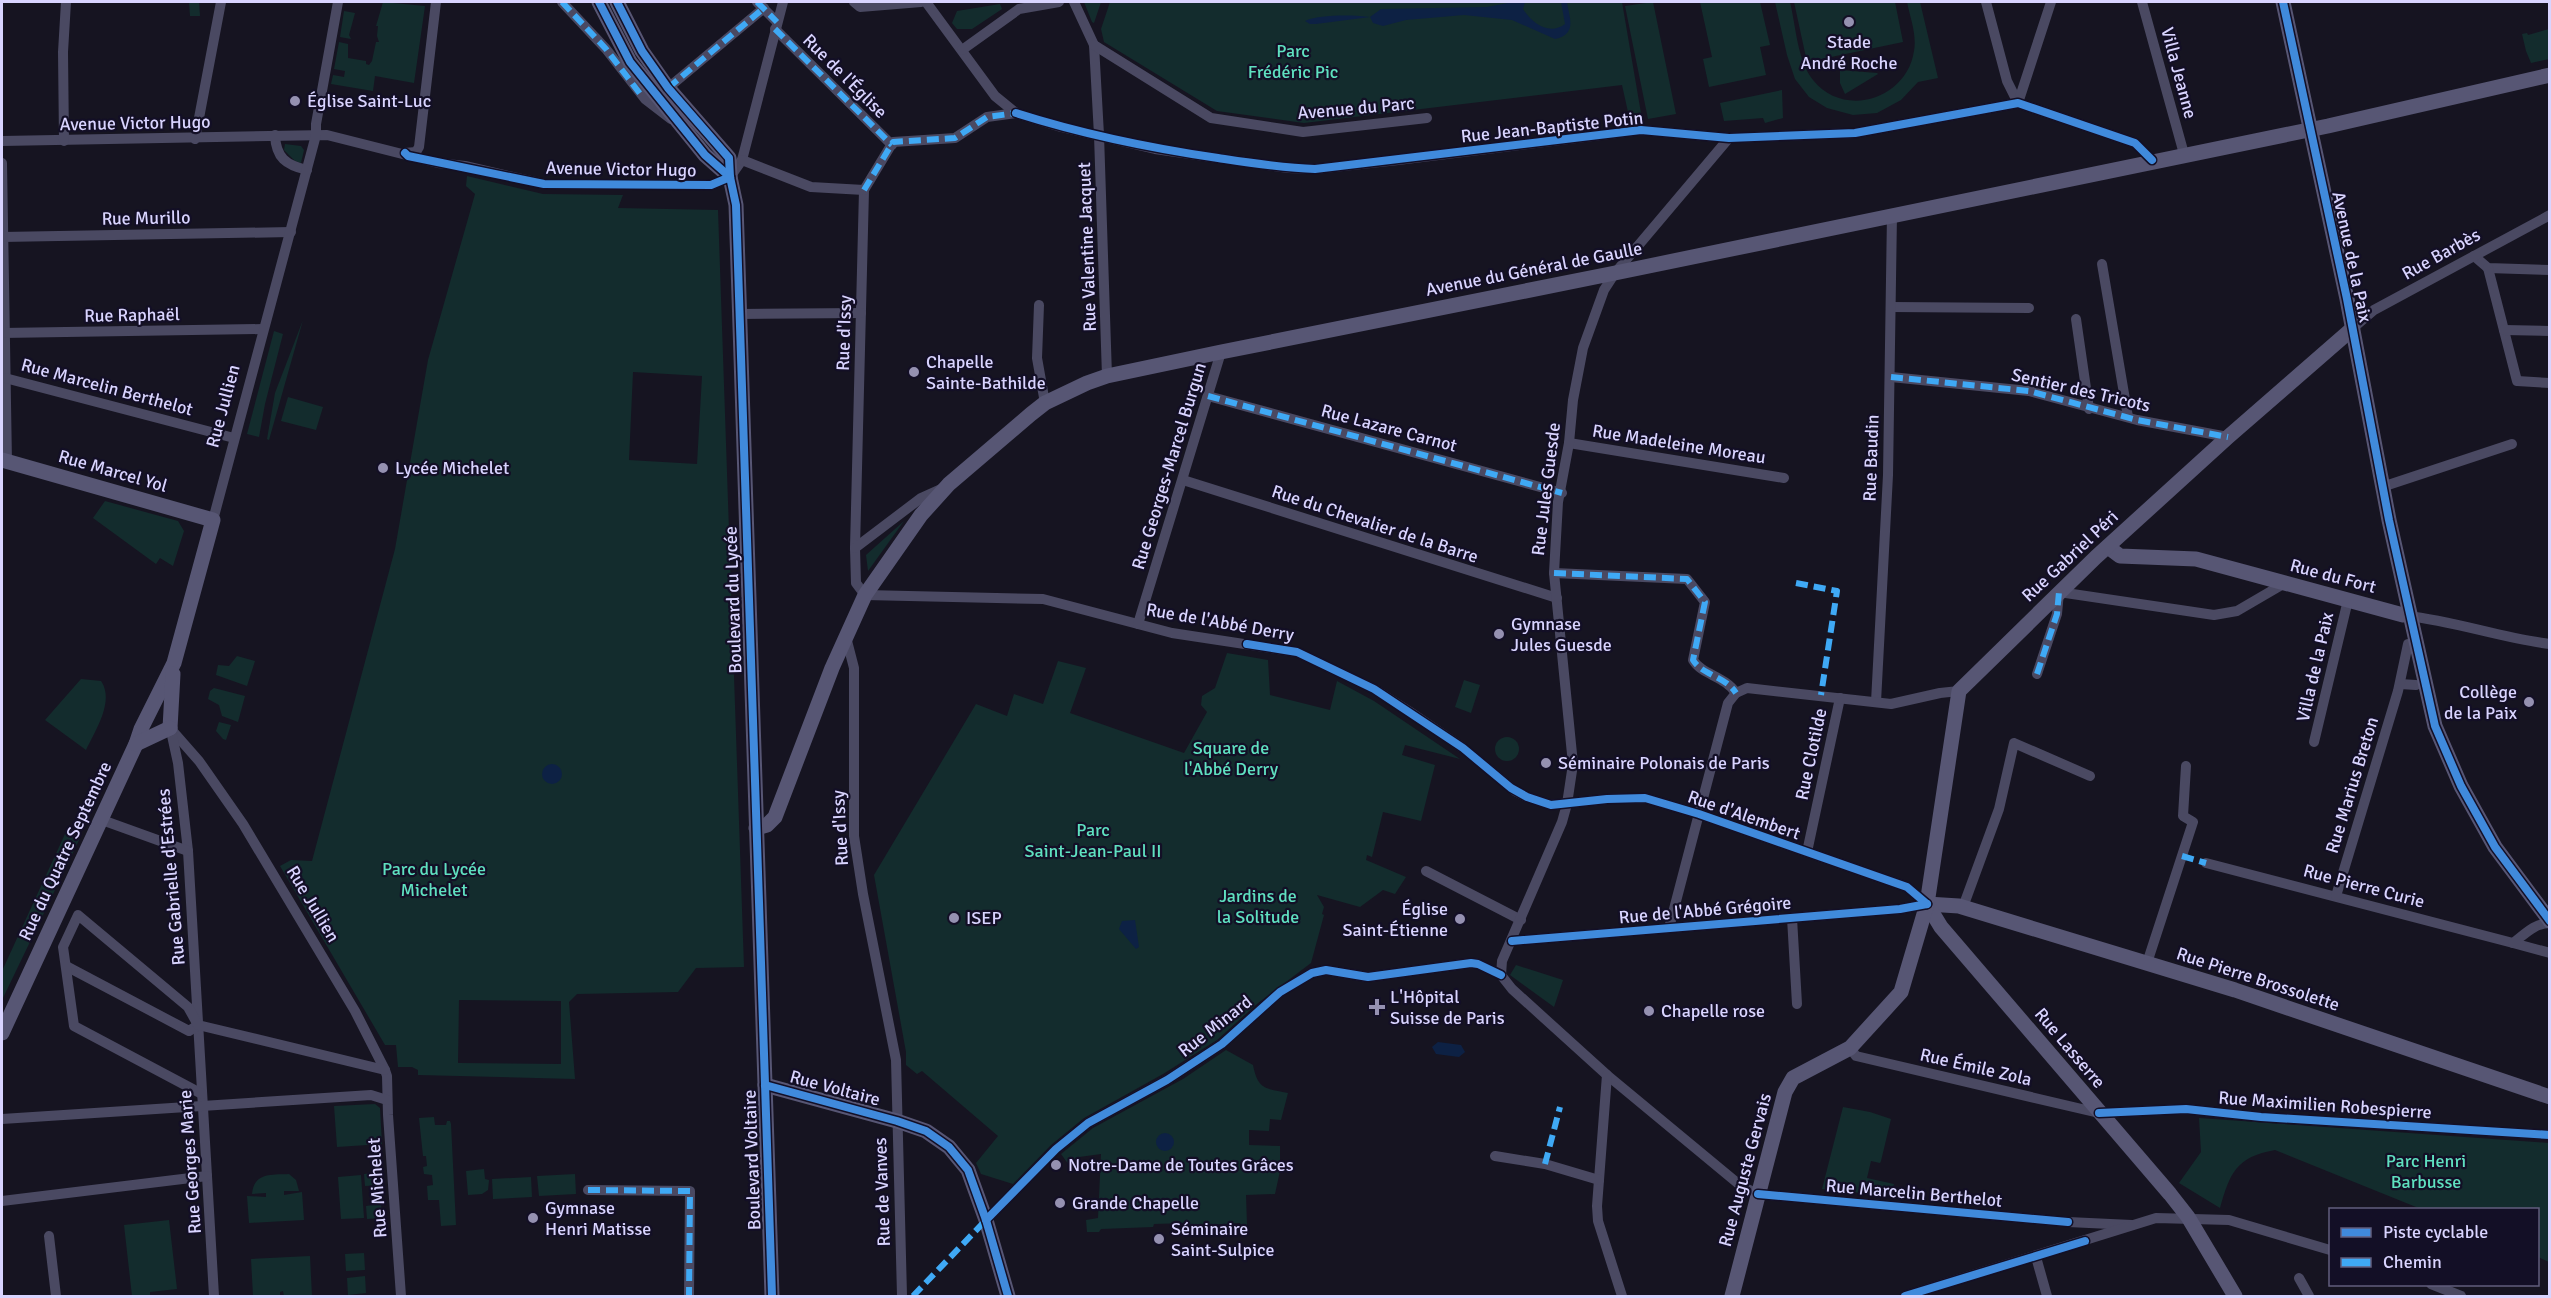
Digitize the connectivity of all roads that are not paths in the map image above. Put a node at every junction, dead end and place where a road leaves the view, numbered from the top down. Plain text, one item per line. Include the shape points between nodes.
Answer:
1 (66, 2) edge
2 (221, 2) edge
3 (338, 2) edge
4 (436, 2) edge
5 (562, 2) edge
6 (599, 2) edge
7 (617, 2) edge
8 (783, 2) edge
9 (921, 2) edge
10 (926, 2) edge
11 (1059, 2) edge
12 (1074, 2) edge
13 (1986, 2) edge
14 (2051, 2) edge
15 (2142, 2) edge
16 (2283, 2) edge
17 (857, 4) edge
18 (761, 5) edge
19 (776, 26) junction
20 (1094, 45) junction
21 (962, 50) junction
22 (2550, 75) edge
23 (668, 88) junction
24 (2018, 103) junction
25 (1016, 113) junction
26 (1427, 118) dead end
27 (681, 126) junction
28 (2309, 128) junction
29 (275, 135) junction
30 (316, 135) junction
31 (1100, 135) junction
32 (1729, 138) junction
33 (195, 139) junction
34 (2, 141) edge
35 (64, 141) junction
36 (892, 145) junction
37 (405, 153) junction
38 (2184, 154) junction
39 (742, 160) junction
40 (2152, 160) junction
41 (2, 163) edge
42 (307, 170) junction
43 (730, 177) junction
44 (864, 190) junction
45 (1892, 214) junction
46 (2550, 214) edge
47 (291, 232) junction
48 (2, 237) edge
49 (2474, 256) junction
50 (2102, 264) dead end
51 (2488, 268) junction
52 (2550, 270) edge
53 (1615, 273) junction
54 (1039, 305) dead end
55 (1891, 307) junction
56 (2029, 308) dead end
57 (861, 313) junction
58 (739, 314) junction
59 (2076, 320) dead end
60 (2352, 328) junction
61 (263, 329) junction
62 (2504, 330) junction
63 (2550, 331) edge
64 (3, 333) edge
65 (1221, 352) junction
66 (1107, 376) junction
67 (1891, 377) junction
68 (5, 378) junction
69 (2550, 383) edge
70 (1208, 396) junction
71 (1045, 403) junction
72 (2089, 409) junction
73 (2128, 417) junction
74 (2228, 437) junction
75 (234, 438) junction
76 (1569, 442) junction
77 (2512, 444) dead end
78 (4, 461) edge
79 (1784, 478) dead end
80 (1183, 480) junction
81 (947, 486) junction
82 (2382, 487) junction
83 (1562, 493) junction
84 (213, 520) junction
85 (2108, 547) junction
86 (855, 548) junction
87 (1554, 573) junction
88 (2285, 583) junction
89 (2059, 592) junction
90 (865, 595) junction
91 (1557, 598) junction
92 (2348, 600) junction
93 (2408, 616) junction
94 (1138, 624) junction
95 (846, 637) junction
96 (2408, 644) junction
97 (2550, 644) edge
98 (174, 663) junction
99 (2037, 674) dead end
100 (2400, 684) junction
101 (164, 685) junction
102 (2416, 685) junction
103 (1959, 691) junction
104 (1736, 693) junction
105 (1840, 698) junction
106 (1876, 702) junction
107 (170, 728) junction
108 (141, 729) junction
109 (2314, 742) dead end
110 (136, 744) junction
111 (196, 758) junction
112 (178, 763) junction
113 (2186, 766) dead end
114 (2090, 776) dead end
115 (1567, 804) junction
116 (1697, 819) junction
117 (102, 820) junction
118 (756, 828) junction
119 (188, 851) junction
120 (1807, 852) junction
121 (2206, 863) dead end
122 (1426, 871) dead end
123 (2336, 896) junction
124 (1927, 904) junction
125 (1958, 905) junction
126 (1792, 918) junction
127 (1521, 920) junction
128 (2548, 925) edge
129 (1669, 928) junction
130 (1512, 940) junction
131 (2513, 944) junction
132 (2550, 953) edge
133 (2147, 963) junction
134 (66, 966) junction
135 (1501, 975) junction
136 (1797, 1004) dead end
137 (888, 1016) joint
138 (762, 1023) joint
139 (198, 1025) junction
140 (2, 1033) edge
141 (1850, 1048) junction
142 (386, 1073) junction
143 (1607, 1075) junction
144 (765, 1085) junction
145 (202, 1094) junction
146 (2550, 1097) edge
147 (387, 1100) junction
148 (203, 1107) junction
149 (2099, 1113) junction
150 (2, 1119) edge
151 (897, 1121) junction
152 (2550, 1135) edge
153 (1495, 1156) dead end
154 (207, 1176) junction
155 (1599, 1180) junction
156 (588, 1190) dead end
157 (1758, 1194) junction
158 (2, 1201) edge
159 (2188, 1217) junction
160 (986, 1220) junction
161 (2132, 1225) junction
162 (49, 1236) dead end
163 (2329, 1249) edge
164 (2036, 1257) junction
165 (2299, 1278) dead end
166 (2437, 1286) edge
167 (56, 1296) edge
168 (214, 1296) edge
169 (401, 1296) edge
170 (689, 1296) edge
171 (772, 1296) edge
172 (902, 1296) edge
173 (1008, 1296) edge
174 (1622, 1296) edge
175 (1732, 1296) edge
176 (1905, 1296) edge
177 (2047, 1296) edge
178 (2235, 1296) edge
179 (2309, 1296) edge
180 (2461, 1296) edge

1 - 35 street
2 - 33 street
3 - 30 street, Rue Jullien
4 - 37 street via 420,147 416,152
5 - 27 street via 645,99
6 - 27 main road via 630,62
7 - 23 main road, Boulevard du Lycée via 642,51
8 - 19 street
9 - 17 street
10 - 21 street
11 - 21 street via 1019,9
12 - 20 street
13 - 24 street via 2007,81
14 - 24 street
15 - 38 street, Villa Jeanne
16 - 28 main road, Avenue de la Paix
18 - 19 street, Rue de l'Église
18 - 23 street
19 - 36 street, Rue de l'Église
19 - 39 street
20 - 26 street, Avenue du Parc via 1211,118 1303,132
20 - 31 street, Rue Valentine Jacquet
21 - 25 street via 995,96
22 - 28 main road, Avenue du Général de Gaulle
23 - 43 main road, Boulevard du Lycée via 729,158
24 - 32 street, Rue Jean-Baptiste Potin via 1856,132
24 - 40 street, Rue Jean-Baptiste Potin via 2135,143
25 - 31 street, Rue Jean-Baptiste Potin
25 - 36 street via 987,117 955,138
27 - 43 main road
28 - 38 main road, Avenue du Général de Gaulle
28 - 60 main road, Avenue de la Paix
29 - 30 street, Avenue Victor Hugo
29 - 33 street, Avenue Victor Hugo
29 - 42 street via 280,158 289,166
30 - 37 street, Avenue Victor Hugo
30 - 42 street, Rue Jullien
31 - 32 street, Rue Jean-Baptiste Potin via 1165,151 1315,169 1641,130
31 - 66 street, Rue Valentine Jacquet
32 - 53 street, Rue Jules Guesde
33 - 35 street, Avenue Victor Hugo
34 - 35 street, Avenue Victor Hugo
36 - 44 street
37 - 43 street, Avenue Victor Hugo via 544,184 711,185
38 - 40 main road, Avenue du Général de Gaulle
39 - 43 street
39 - 44 street via 811,187
40 - 45 main road, Avenue du Général de Gaulle
41 - 48 street
42 - 47 street, Rue Jullien
43 - 58 main road, Boulevard du Lycée via 736,205
44 - 57 street, Rue d'Issy
45 - 53 main road, Avenue du Général de Gaulle
45 - 55 street, Rue Baudin
46 - 49 street, Rue Barbès
47 - 48 street, Rue Murillo
47 - 61 street, Rue Jullien
48 - 64 street
49 - 51 street
49 - 60 street, Rue Barbès via 2374,310
50 - 73 street
51 - 52 street
51 - 62 street
53 - 65 main road, Avenue du Général de Gaulle
53 - 76 street, Rue Jules Guesde via 1604,290 1583,348
54 - 71 street via 1037,358
55 - 56 street
55 - 67 street, Rue Baudin
57 - 58 street
57 - 86 street, Rue d'Issy
58 - 118 main road, Boulevard du Lycée
59 - 72 street
60 - 74 main road, Rue Gabriel Péri
60 - 82 main road, Avenue de la Paix
61 - 64 street, Rue Raphaël
61 - 75 street, Rue Jullien
62 - 63 street
62 - 69 street via 2517,381
64 - 68 street
65 - 66 main road, Avenue du Général de Gaulle
65 - 70 street, Rue Georges-Marcel Burgun
66 - 71 main road, Avenue du Général de Gaulle
67 - 72 street, Sentier des Tricots via 2029,391
67 - 106 street, Rue Baudin
68 - 75 street, Rue Marcelin Berthelot
68 - 78 street
70 - 80 street, Rue Georges-Marcel Burgun
70 - 83 street, Rue Lazare Carnot
71 - 81 main road, Avenue du Général de Gaulle
72 - 73 street, Sentier des Tricots
73 - 74 street, Sentier des Tricots
74 - 85 main road, Rue Gabriel Péri
75 - 84 street, Rue Jullien
76 - 79 street, Rue Madeleine Moreau
76 - 83 street, Rue Jules Guesde
77 - 82 street
78 - 84 main road, Rue Marcel Yol
80 - 91 street, Rue du Chevalier de la Barre
80 - 94 street, Rue Georges-Marcel Burgun
81 - 86 street via 921,498
81 - 90 main road, Avenue du Général de Gaulle via 921,515
82 - 93 main road, Avenue de la Paix
83 - 87 street, Rue Jules Guesde via 1558,502
84 - 98 main road, Rue Jullien
85 - 88 main road, Rue du Fort via 2120,556 2196,559
85 - 89 main road, Rue Gabriel Péri
86 - 90 street, Rue d'Issy via 856,584
87 - 91 street, Rue Jules Guesde
87 - 104 street via 1687,579 1705,602 1693,660 1725,680
88 - 89 street via 2237,610 2214,615
88 - 92 main road, Rue du Fort
89 - 99 street via 2057,614
89 - 103 main road, Rue Gabriel Péri
90 - 94 street, Rue de l'Abbé Derry via 1043,598
90 - 95 main road, Avenue du Général de Gaulle
91 - 115 street, Rue Jules Guesde via 1573,764
92 - 93 main road, Rue du Fort
92 - 109 street, Villa de la Paix
93 - 96 main road, Avenue de la Paix
93 - 97 street, Rue du Fort
93 - 128 main road, Avenue de la Paix via 2435,726 2461,786 2495,847
94 - 115 street, Rue de l'Abbé Derry via 1297,652 1364,684 1410,712 1463,748 1515,791 1551,805
95 - 118 main road, Avenue du Général de Gaulle via 775,817
95 - 137 street, Rue d'Issy via 854,669 854,836
96 - 100 street, Rue Marius Breton
96 - 102 main road, Avenue de la Paix
98 - 101 main road, Rue Jullien
98 - 107 main road
100 - 102 street
100 - 123 street, Rue Marius Breton
101 - 107 main road via 161,713
101 - 108 main road, Rue du Quatre Septembre
102 - 128 main road, Avenue de la Paix via 2427,726 2453,787 2490,851
103 - 106 street via 1891,704
103 - 124 main road, Rue Auguste Gervais
104 - 105 street via 1747,688
104 - 116 street via 1728,703
105 - 106 street
105 - 120 street, Rue Clotilde
107 - 108 main road via 150,723
107 - 110 main road
107 - 111 street, Rue Jullien
107 - 112 street, Rue Gabrielle d'Estrées
108 - 110 main road, Rue du Quatre Septembre
110 - 117 main road, Rue du Quatre Septembre
111 - 112 street via 186,756
111 - 142 street, Rue Jullien via 243,824 355,1011
112 - 119 street, Rue Gabrielle d'Estrées
113 - 133 street via 2183,816 2193,822
114 - 125 street via 2014,743 1999,809
115 - 116 street, Rue d'Alembert via 1645,798
115 - 127 street, Rue Jules Guesde
116 - 120 street, Rue d'Alembert
116 - 129 street
117 - 119 street
117 - 140 main road, Rue du Quatre Septembre
118 - 138 main road, Boulevard du Lycée
119 - 139 street, Rue Gabrielle d'Estrées
120 - 124 street, Rue d'Alembert via 1907,887
121 - 123 street, Rue Pierre Curie
122 - 127 street
123 - 131 street, Rue Pierre Curie
124 - 125 main road, Rue Pierre Brossolette
124 - 126 street, Rue de l'Abbé Grégoire
124 - 141 main road, Rue Auguste Gervais via 1901,992
124 - 149 main road, Rue Lasserre via 1941,927
125 - 133 main road, Rue Pierre Brossolette
126 - 129 street, Rue de l'Abbé Grégoire
126 - 136 street
127 - 130 street, Rue Jules Guesde
128 - 131 street
129 - 130 street, Rue de l'Abbé Grégoire
130 - 135 street, Rue Jules Guesde via 1502,961
131 - 132 street, Rue Pierre Curie
133 - 146 main road, Rue Pierre Brossolette
134 - 139 street via 189,1031
134 - 139 street via 63,947 78,915 188,1006
134 - 145 street via 74,1026
135 - 143 street via 1512,990
135 - 160 street, Rue Minard via 1471,963 1368,977 1326,970 1312,973 1280,993 1222,1044 1167,1080 1088,1123 1056,1149
137 - 151 street, Rue de Vanves via 896,1060
138 - 144 main road, Boulevard Voltaire
139 - 142 street
139 - 145 street, Rue Georges Marie
141 - 149 street, Rue Émile Zola via 1856,1056
141 - 157 main road, Rue Auguste Gervais via 1793,1078 1785,1092
142 - 147 street, Rue Michelet
143 - 155 street
143 - 157 street via 1741,1186
144 - 151 main road, Rue Voltaire
144 - 171 main road, Boulevard Voltaire
145 - 148 street, Rue Georges Marie
147 - 148 street via 371,1095
147 - 169 street, Rue Michelet
148 - 150 street
148 - 154 street, Rue Georges Marie
149 - 152 street, Rue Maximilien Robespierre via 2186,1109
149 - 159 main road, Rue Lasserre
151 - 160 main road, Rue Voltaire via 926,1131 949,1147 968,1170
151 - 172 street, Rue de Vanves
153 - 155 street via 1545,1164
154 - 158 street
154 - 168 street, Rue Georges Marie
155 - 174 street via 1598,1221
156 - 170 street via 690,1191
157 - 161 street, Rue Marcelin Berthelot
157 - 175 main road, Rue Auguste Gervais
159 - 161 street via 2156,1218
159 - 163 street via 2229,1220
159 - 178 main road, Rue Lasserre
160 - 173 main road, Rue Voltaire
161 - 164 street
162 - 167 street
164 - 176 street
164 - 177 street
165 - 179 street
166 - 180 street

